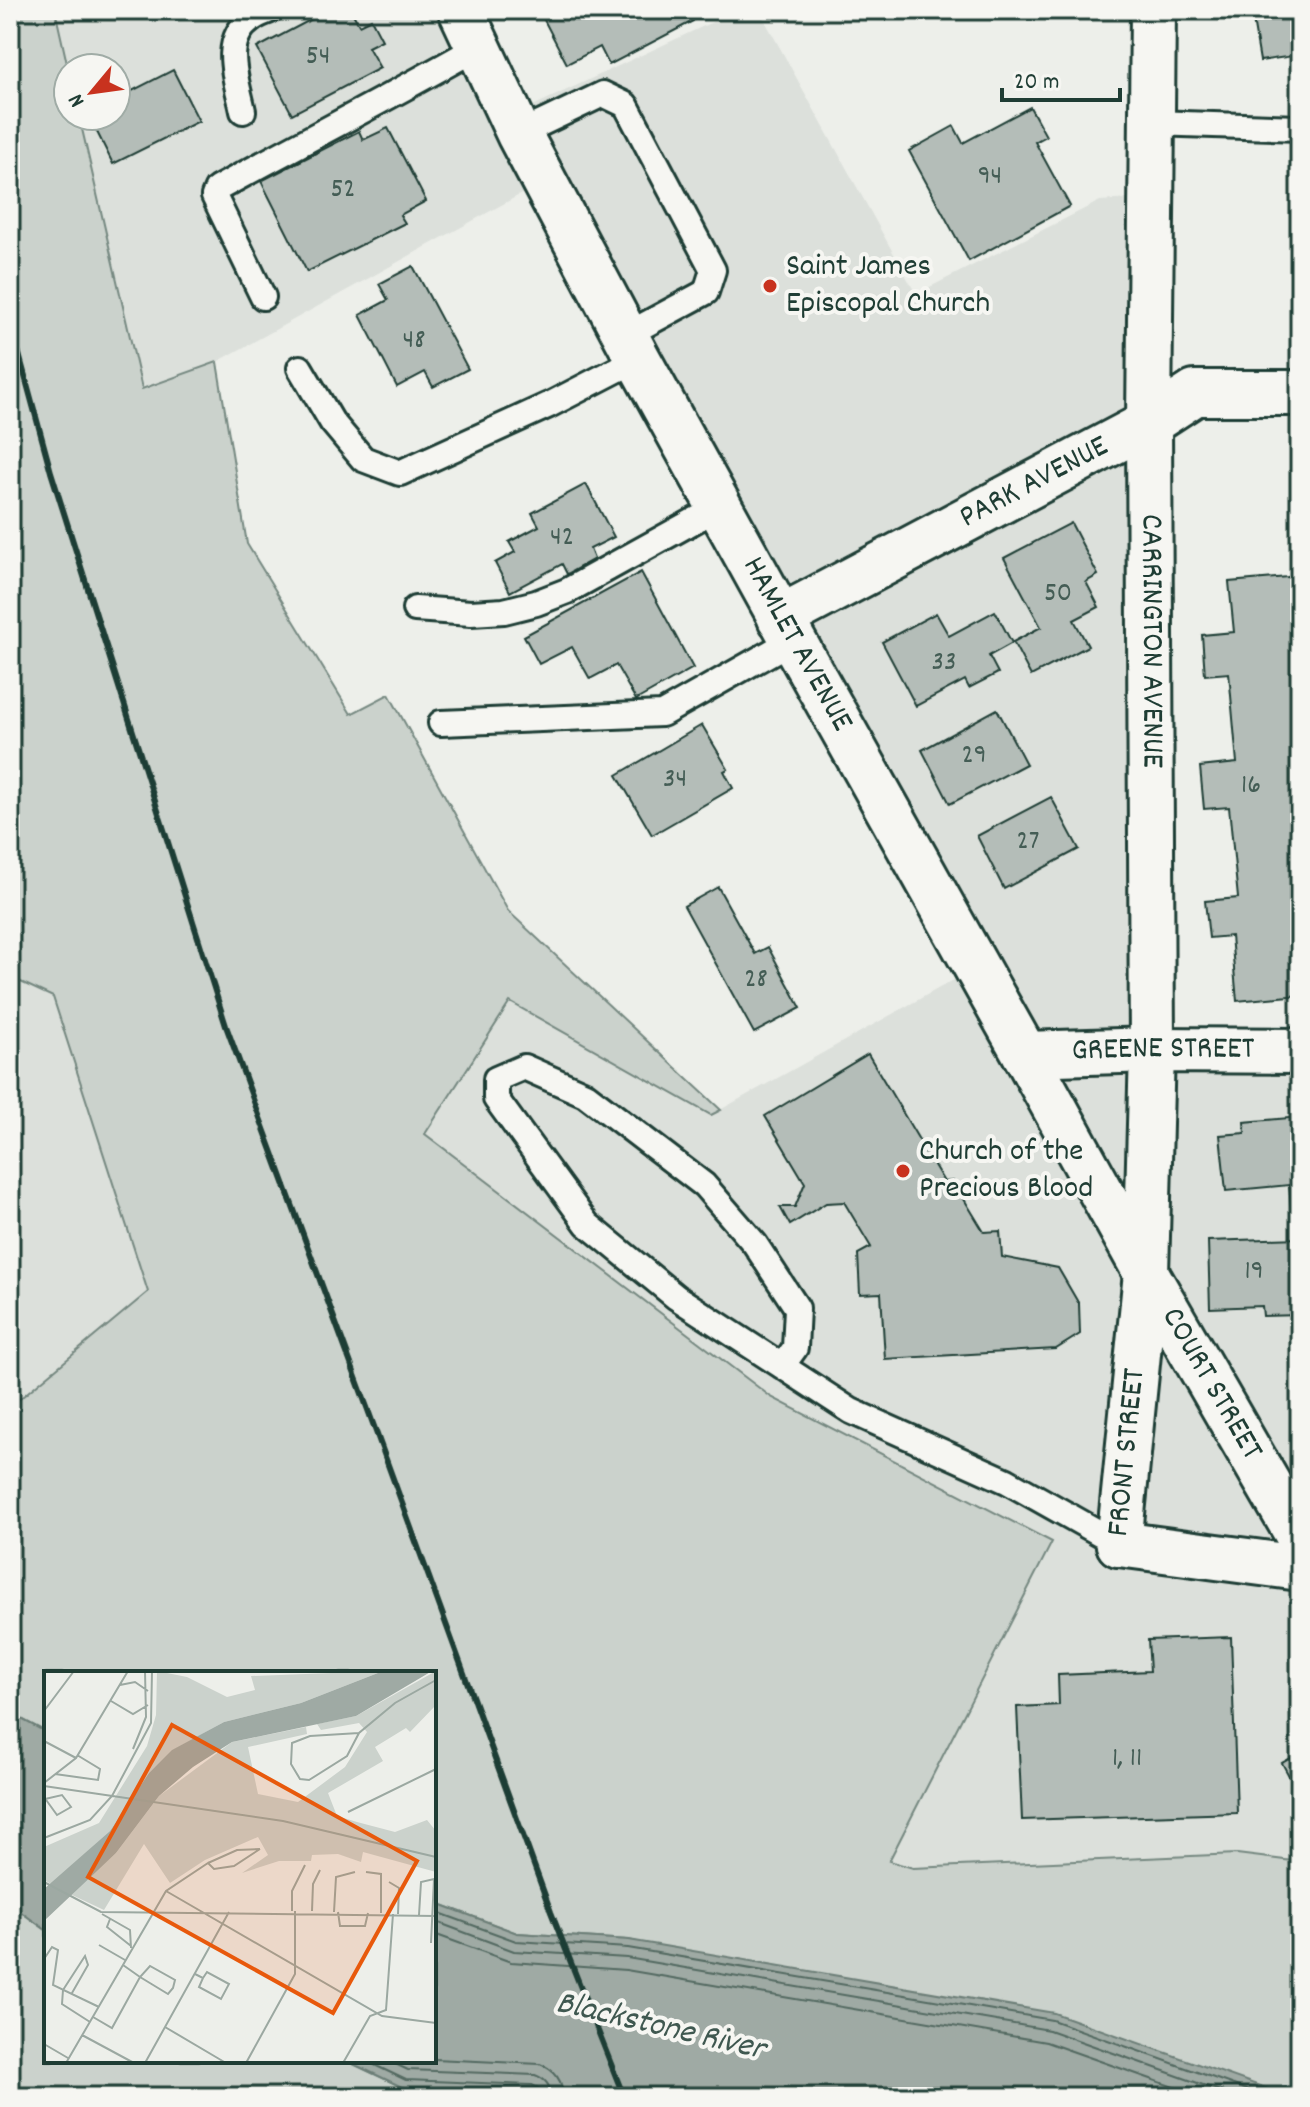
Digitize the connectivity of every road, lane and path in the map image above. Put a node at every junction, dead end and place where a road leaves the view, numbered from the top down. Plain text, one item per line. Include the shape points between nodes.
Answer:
1 (270, 10) edge
2 (1153, 10) edge
3 (470, 29) edge
4 (243, 111) dead end
5 (1153, 123) junction
6 (1300, 128) edge
7 (519, 134) junction
8 (263, 297) dead end
9 (632, 347) junction
10 (300, 368) dead end
11 (1300, 393) edge
12 (1149, 423) junction
13 (719, 507) junction
14 (415, 609) dead end
15 (786, 629) junction
16 (441, 723) dead end
17 (1152, 1050) junction
18 (1300, 1051) edge
19 (1025, 1054) junction
20 (1146, 1273) junction
21 (788, 1357) junction
22 (1300, 1539) edge
23 (1119, 1544) junction
24 (1300, 1568) edge

1 - 4 lane via 249,20 236,37 232,57
2 - 5 main road, CARRINGTON AVENUE
3 - 7 main road, HAMLET AVENUE
3 - 8 lane via 389,98 217,189 214,196
5 - 6 lane
5 - 12 main road, CARRINGTON AVENUE
7 - 9 main road, HAMLET AVENUE
7 - 9 lane via 603,94 626,105 713,270 706,292
9 - 10 lane via 549,405 400,473 363,459 332,422
9 - 13 main road, HAMLET AVENUE
11 - 12 main road, PARK AVENUE via 1195,393
12 - 15 main road, PARK AVENUE
12 - 17 main road, CARRINGTON AVENUE
13 - 14 lane via 579,585 536,603 471,613
13 - 15 main road, HAMLET AVENUE
15 - 16 lane via 662,714
15 - 19 main road, HAMLET AVENUE
17 - 18 main road, GREENE STREET
17 - 19 main road, GREENE STREET
17 - 20 main road, CARRINGTON AVENUE
19 - 20 main road, HAMLET AVENUE
20 - 22 main road, COURT STREET
20 - 23 main road, FRONT STREET
21 - 21 lane via 676,1297 587,1224 496,1099 496,1079 524,1067 585,1094 704,1185 755,1244 797,1308
21 - 23 lane via 851,1411 1007,1481
23 - 24 main road, FRONT STREET

